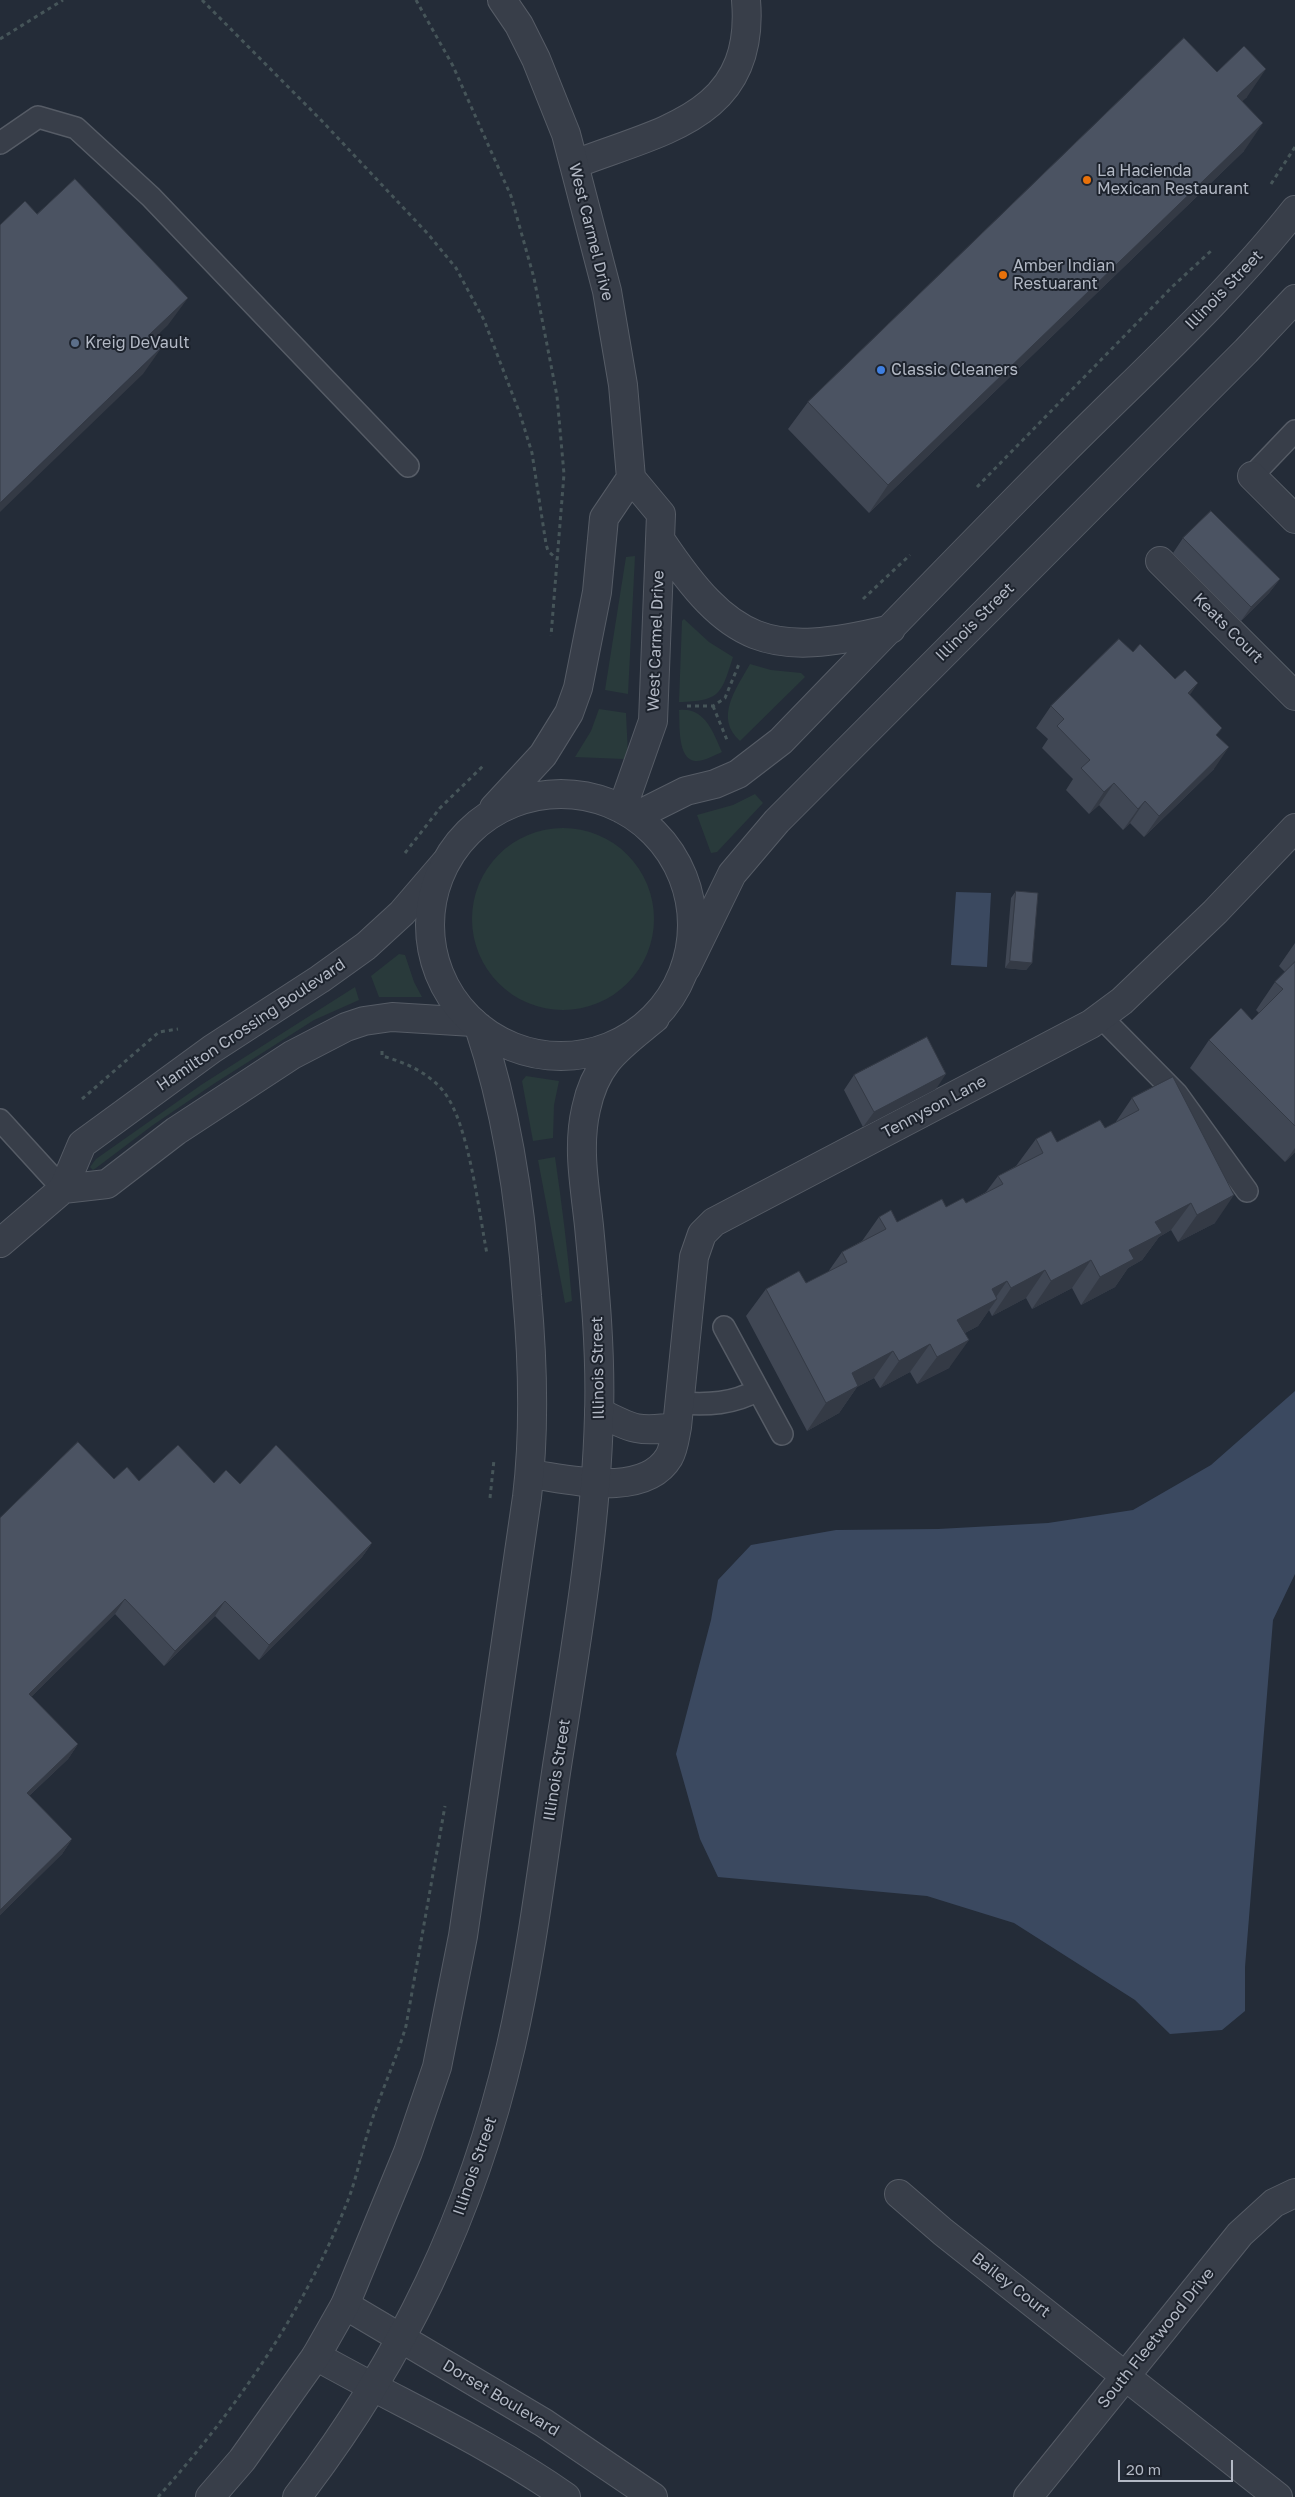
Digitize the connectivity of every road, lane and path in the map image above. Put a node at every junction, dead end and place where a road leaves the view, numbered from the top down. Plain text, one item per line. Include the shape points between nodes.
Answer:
1 (63, 0) edge
2 (202, 0) edge
3 (416, 0) edge
4 (502, 0) edge
5 (746, 0) edge
6 (0, 39) edge
7 (0, 143) edge
8 (1295, 147) edge
9 (575, 164) junction
10 (1270, 186) dead end
11 (1295, 210) edge
12 (1215, 248) dead end
13 (1295, 299) edge
14 (1295, 431) edge
15 (408, 466) dead end
16 (1252, 476) joint
17 (631, 478) junction
18 (973, 491) dead end
19 (1295, 519) edge
20 (660, 539) junction
21 (911, 554) dead end
22 (558, 560) junction
23 (1160, 561) dead end
24 (859, 601) dead end
25 (891, 629) junction
26 (551, 643) dead end
27 (741, 659) dead end
28 (1295, 696) edge
29 (677, 706) dead end
30 (713, 706) junction
31 (732, 747) dead end
32 (490, 760) dead end
33 (629, 813) junction
34 (486, 818) junction
35 (1295, 828) edge
36 (402, 858) dead end
37 (445, 863) junction
38 (686, 968) junction
39 (1101, 1017) junction
40 (655, 1018) junction
41 (476, 1025) junction
42 (382, 1049) dead end
43 (0, 1120) edge
44 (63, 1189) junction
45 (1247, 1191) dead end
46 (0, 1243) edge
47 (487, 1256) dead end
48 (724, 1326) dead end
49 (758, 1390) junction
50 (600, 1412) junction
51 (679, 1415) junction
52 (782, 1434) dead end
53 (494, 1454) dead end
54 (530, 1474) junction
55 (595, 1483) junction
56 (490, 1501) dead end
57 (446, 1800) dead end
58 (1295, 2193) edge
59 (899, 2194) dead end
60 (345, 2305) junction
61 (402, 2338) junction
62 (316, 2356) junction
63 (1124, 2376) junction
64 (373, 2388) junction
65 (158, 2497) edge
66 (210, 2497) edge
67 (297, 2497) edge
68 (566, 2497) edge
69 (653, 2497) edge
70 (1028, 2497) edge
71 (1278, 2497) edge

1 - 6 path
2 - 22 path via 322,121 456,268 484,320 520,414 532,453 546,544 548,551
3 - 22 path via 453,66 511,196 532,270 560,428 564,474
4 - 9 street, West Carmel Drive via 519,25 557,106
5 - 9 street via 746,30 740,60 730,83 715,101 674,126
7 - 15 lane via 38,117 76,128 150,197
8 - 10 path
9 - 17 street, West Carmel Drive via 607,291 623,385
11 - 25 street, Illinois Street via 1216,300
12 - 18 path via 1173,286
13 - 38 street, Illinois Street via 777,821 732,874
14 - 16 lane
16 - 19 street
17 - 20 street, West Carmel Drive via 661,514
17 - 34 street via 604,518 598,592 578,688 569,713 543,755
20 - 25 street via 684,574 722,616 753,635 809,644 846,640
20 - 33 street, West Carmel Drive via 653,721
21 - 24 path via 875,590
22 - 26 path
23 - 28 street, Keats Court
25 - 33 street, Illinois Street via 766,754 738,774
27 - 30 path via 725,698
29 - 30 path
30 - 31 path
32 - 36 path via 440,808
33 - 34 street via 588,796 557,794 512,803
33 - 38 street via 656,834 672,854 685,881 692,910 692,939
34 - 37 street via 463,838
35 - 39 street, Tennyson Lane via 1214,912 1122,1001
37 - 41 street via 430,913 432,947 446,989
37 - 44 street, Hamilton Crossing Boulevard via 402,914 366,946 212,1049 82,1144
38 - 40 street via 673,995
39 - 45 lane via 1176,1094
39 - 51 street, Tennyson Lane via 714,1222 702,1234 694,1257
40 - 41 street via 634,1036 582,1055 528,1052 502,1042
40 - 50 street, Illinois Street via 614,1052 597,1073 583,1128 583,1169 598,1328
41 - 44 street via 392,1017 364,1022 330,1034 176,1131 107,1184
41 - 54 street via 500,1096 516,1183 533,1378
42 - 47 path via 382,1056 398,1060 428,1077 444,1092 455,1112 470,1162
43 - 44 lane
44 - 46 street, Hamilton Crossing Boulevard
48 - 49 lane
49 - 51 lane via 742,1399 708,1405
49 - 52 lane
50 - 51 street via 645,1431
50 - 55 street, Illinois Street
51 - 55 street, Tennyson Lane via 672,1450 660,1467 631,1482
53 - 56 path
54 - 55 street, Tennyson Lane
54 - 60 street via 463,1936 436,2067 408,2152
55 - 61 street, Illinois Street via 580,1617 528,1961 511,2046 469,2189 443,2258
57 - 65 path via 406,2026 370,2125 346,2205 312,2276 263,2364 232,2409
58 - 63 street, South Fleetwood Drive via 1274,2203 1240,2234
59 - 63 street, Bailey Court
60 - 61 street, Dorset Boulevard
60 - 62 street
61 - 64 street, Illinois Street
61 - 69 street, Dorset Boulevard via 544,2423
62 - 64 street
62 - 66 street via 242,2460
63 - 70 street, South Fleetwood Drive
63 - 71 street, Bailey Court
64 - 67 street, Illinois Street
64 - 68 street via 453,2428

